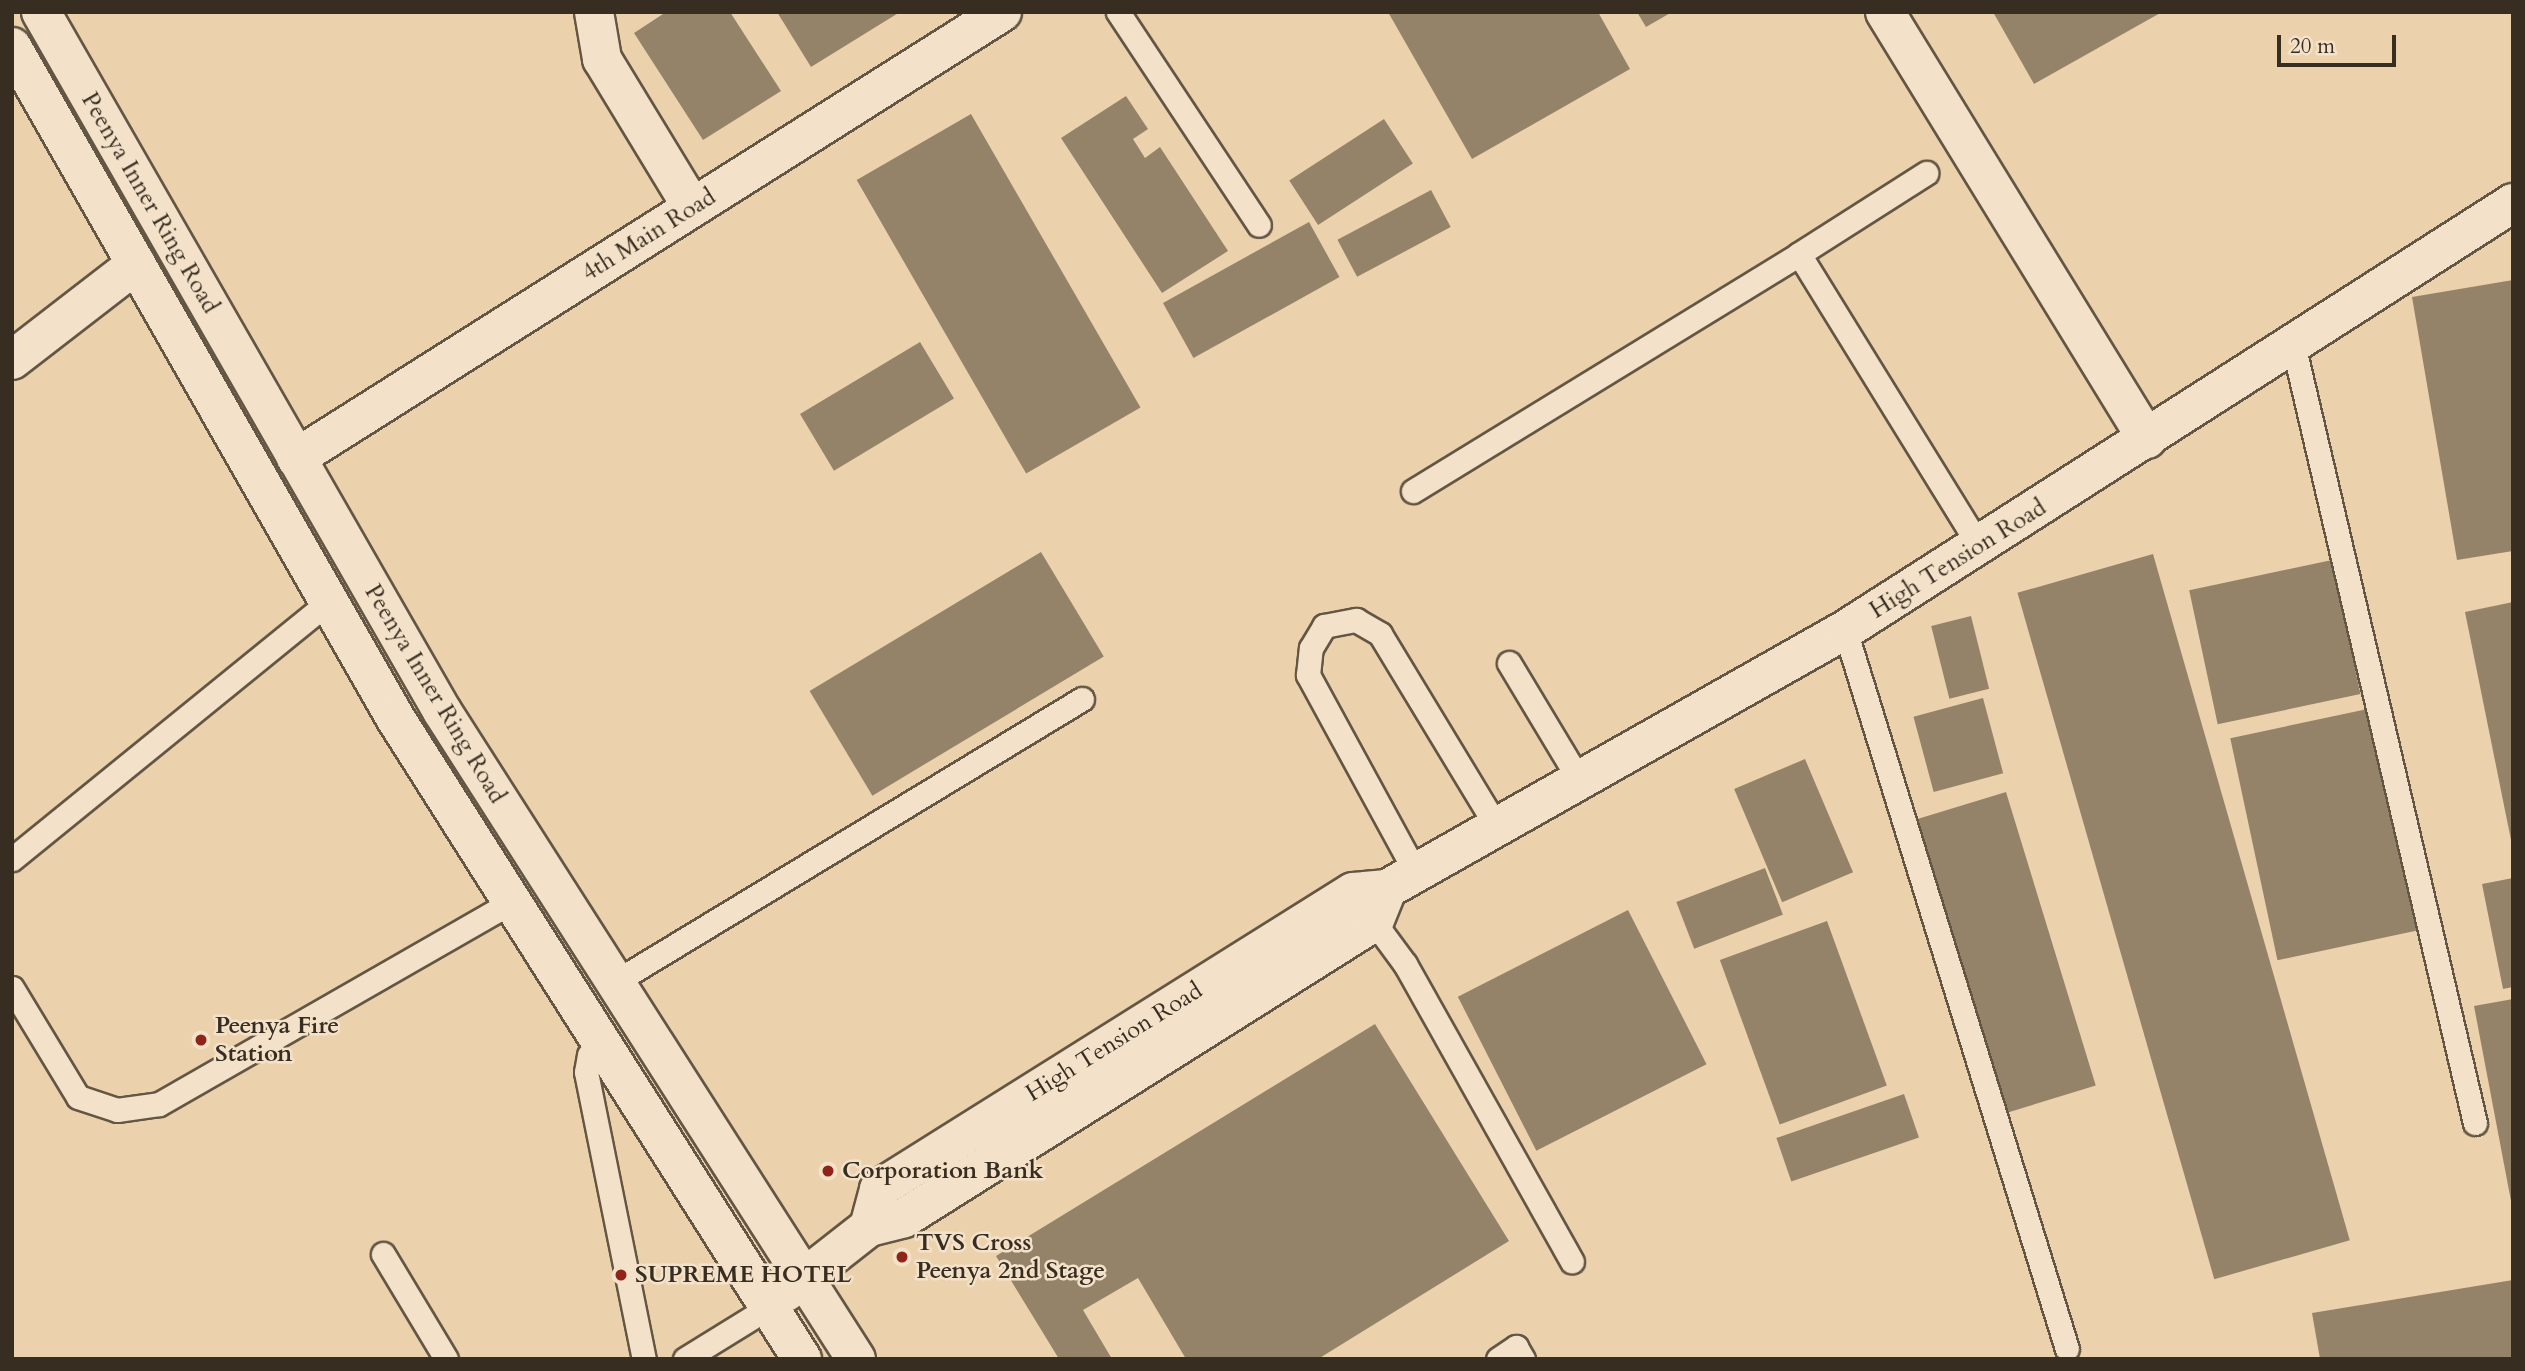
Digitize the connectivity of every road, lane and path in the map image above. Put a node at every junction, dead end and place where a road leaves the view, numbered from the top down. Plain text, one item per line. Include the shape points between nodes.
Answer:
1 (41, 12) edge
2 (594, 12) edge
3 (1002, 12) edge
4 (1118, 12) edge
5 (1885, 12) edge
6 (12, 47) edge
7 (1926, 173) dead end
8 (2513, 203) edge
9 (692, 207) junction
10 (1259, 225) dead end
11 (1799, 254) junction
12 (136, 264) junction
13 (2293, 344) junction
14 (12, 360) edge
15 (2147, 439) junction
16 (296, 458) junction
17 (1413, 491) dead end
18 (1979, 545) junction
19 (329, 601) junction
20 (1845, 630) junction
21 (1509, 663) dead end
22 (1082, 699) dead end
23 (1580, 781) junction
24 (1497, 827) junction
25 (12, 859) edge
26 (1393, 895) junction
27 (511, 902) junction
28 (614, 982) junction
29 (12, 988) edge
30 (602, 1047) junction
31 (2475, 1123) dead end
32 (383, 1254) dead end
33 (1572, 1261) dead end
34 (804, 1275) junction
35 (766, 1309) junction
36 (2067, 1349) dead end
37 (855, 1358) edge
38 (446, 1359) edge
39 (644, 1359) edge
40 (685, 1359) edge
41 (802, 1359) edge
42 (1498, 1359) edge
43 (1523, 1359) edge

1 - 16 main road, Peenya Inner Ring Road
2 - 9 main road via 602,59
3 - 9 main road, 4th Main Road
4 - 10 lane
5 - 15 main road
6 - 12 main road, Peenya Inner Ring Road
7 - 11 lane
8 - 13 main road, High Tension Road
9 - 16 main road, 4th Main Road
11 - 17 lane
11 - 18 lane
12 - 14 main road
12 - 19 main road, Peenya Inner Ring Road
13 - 15 main road, High Tension Road
13 - 31 lane
15 - 18 main road, High Tension Road
16 - 28 main road, Peenya Inner Ring Road via 442,711
18 - 20 main road, High Tension Road
19 - 25 lane
19 - 27 main road, Peenya Inner Ring Road
20 - 23 main road, High Tension Road
20 - 36 lane
21 - 23 lane
22 - 28 lane
23 - 24 main road, High Tension Road
24 - 26 main road, High Tension Road
24 - 26 lane via 1380,634 1356,620 1324,626 1311,648 1308,675
26 - 33 lane via 1405,964
26 - 34 main road, High Tension Road via 1353,892 879,1189 869,1227
27 - 29 lane via 159,1104 117,1110 78,1097
27 - 30 main road, Peenya Inner Ring Road
28 - 34 main road, Peenya Inner Ring Road
30 - 35 main road, Peenya Inner Ring Road
30 - 39 lane via 589,1055 586,1072
32 - 38 lane
34 - 35 main road, High Tension Road
34 - 37 main road, Peenya Inner Ring Road
35 - 40 lane
35 - 41 main road, Peenya Inner Ring Road
42 - 43 lane via 1516,1348

